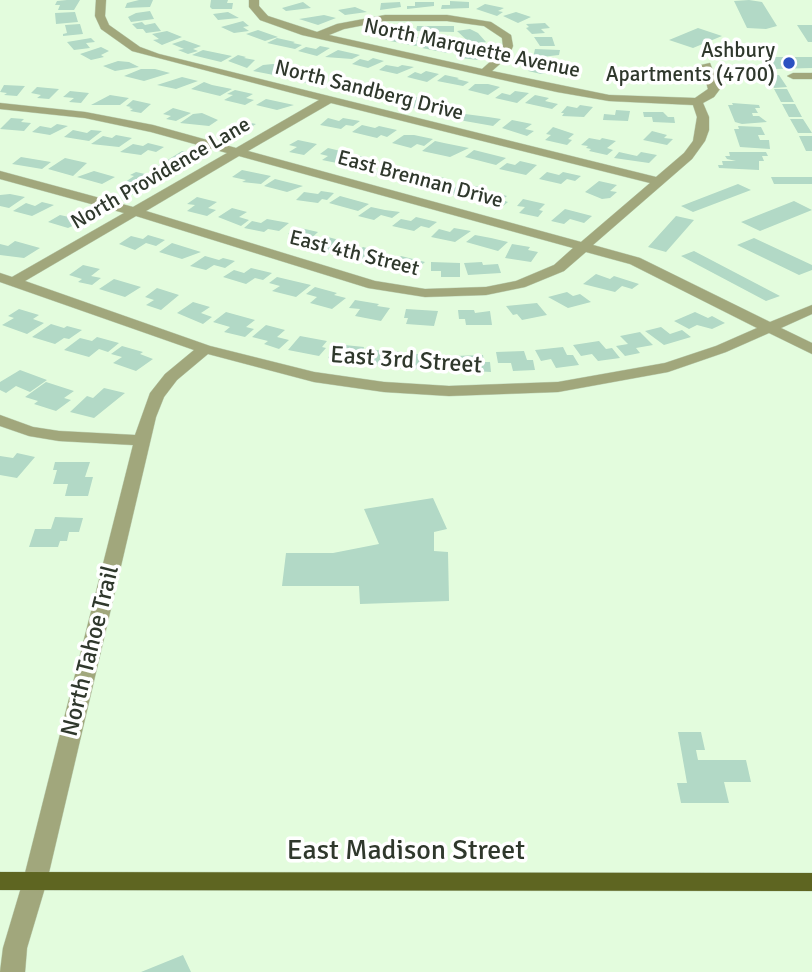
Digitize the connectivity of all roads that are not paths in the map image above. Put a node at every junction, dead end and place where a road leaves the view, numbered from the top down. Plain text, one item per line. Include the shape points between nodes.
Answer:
1 (100, 0) edge
2 (254, 0) edge
3 (320, 35) junction
4 (706, 65) dead end
5 (484, 73) junction
6 (793, 76) dead end
7 (812, 76) edge
8 (328, 100) junction
9 (697, 102) junction
10 (0, 106) edge
11 (235, 153) junction
12 (0, 176) edge
13 (658, 181) junction
14 (133, 211) junction
15 (586, 246) junction
16 (8, 279) edge
17 (812, 309) edge
18 (769, 328) junction
19 (205, 349) junction
20 (812, 349) edge
21 (0, 420) edge
22 (144, 441) junction
23 (0, 881) edge
24 (35, 881) junction
25 (812, 883) edge
26 (12, 972) edge

1 - 8 street, North Sandberg Drive via 105,27 136,49
2 - 3 street, North Marquette Avenue via 264,18
3 - 5 street, North Marquette Avenue
3 - 5 street via 354,22 385,18 471,20 507,37 505,54
4 - 9 street via 714,89
5 - 9 street, North Marquette Avenue via 609,98
6 - 7 street
8 - 11 street, North Providence Lane
8 - 13 street, North Sandberg Drive
9 - 13 street, East 4th Street via 703,117 699,141
10 - 11 street, East Brennan Drive via 118,121
11 - 14 street, North Providence Lane
11 - 15 street, East Brennan Drive
12 - 14 street, East 4th Street
13 - 15 street, East 4th Street
14 - 15 street, East 4th Street via 348,278 425,293 486,291 520,284 559,268
14 - 16 street, North Providence Lane
15 - 18 street, East Brennan Drive via 635,261
16 - 19 street, East 3rd Street
17 - 18 street, East 3rd Street
18 - 19 street, East 3rd Street via 668,367 558,387 499,390 384,387 314,377
18 - 20 street, East Brennan Drive
19 - 22 street, North Tahoe Trail via 156,396
21 - 22 street via 59,436
22 - 24 street, North Tahoe Trail
23 - 24 main road, East Madison Street
24 - 25 main road, East Madison Street
24 - 26 street, North Tahoe Trail

